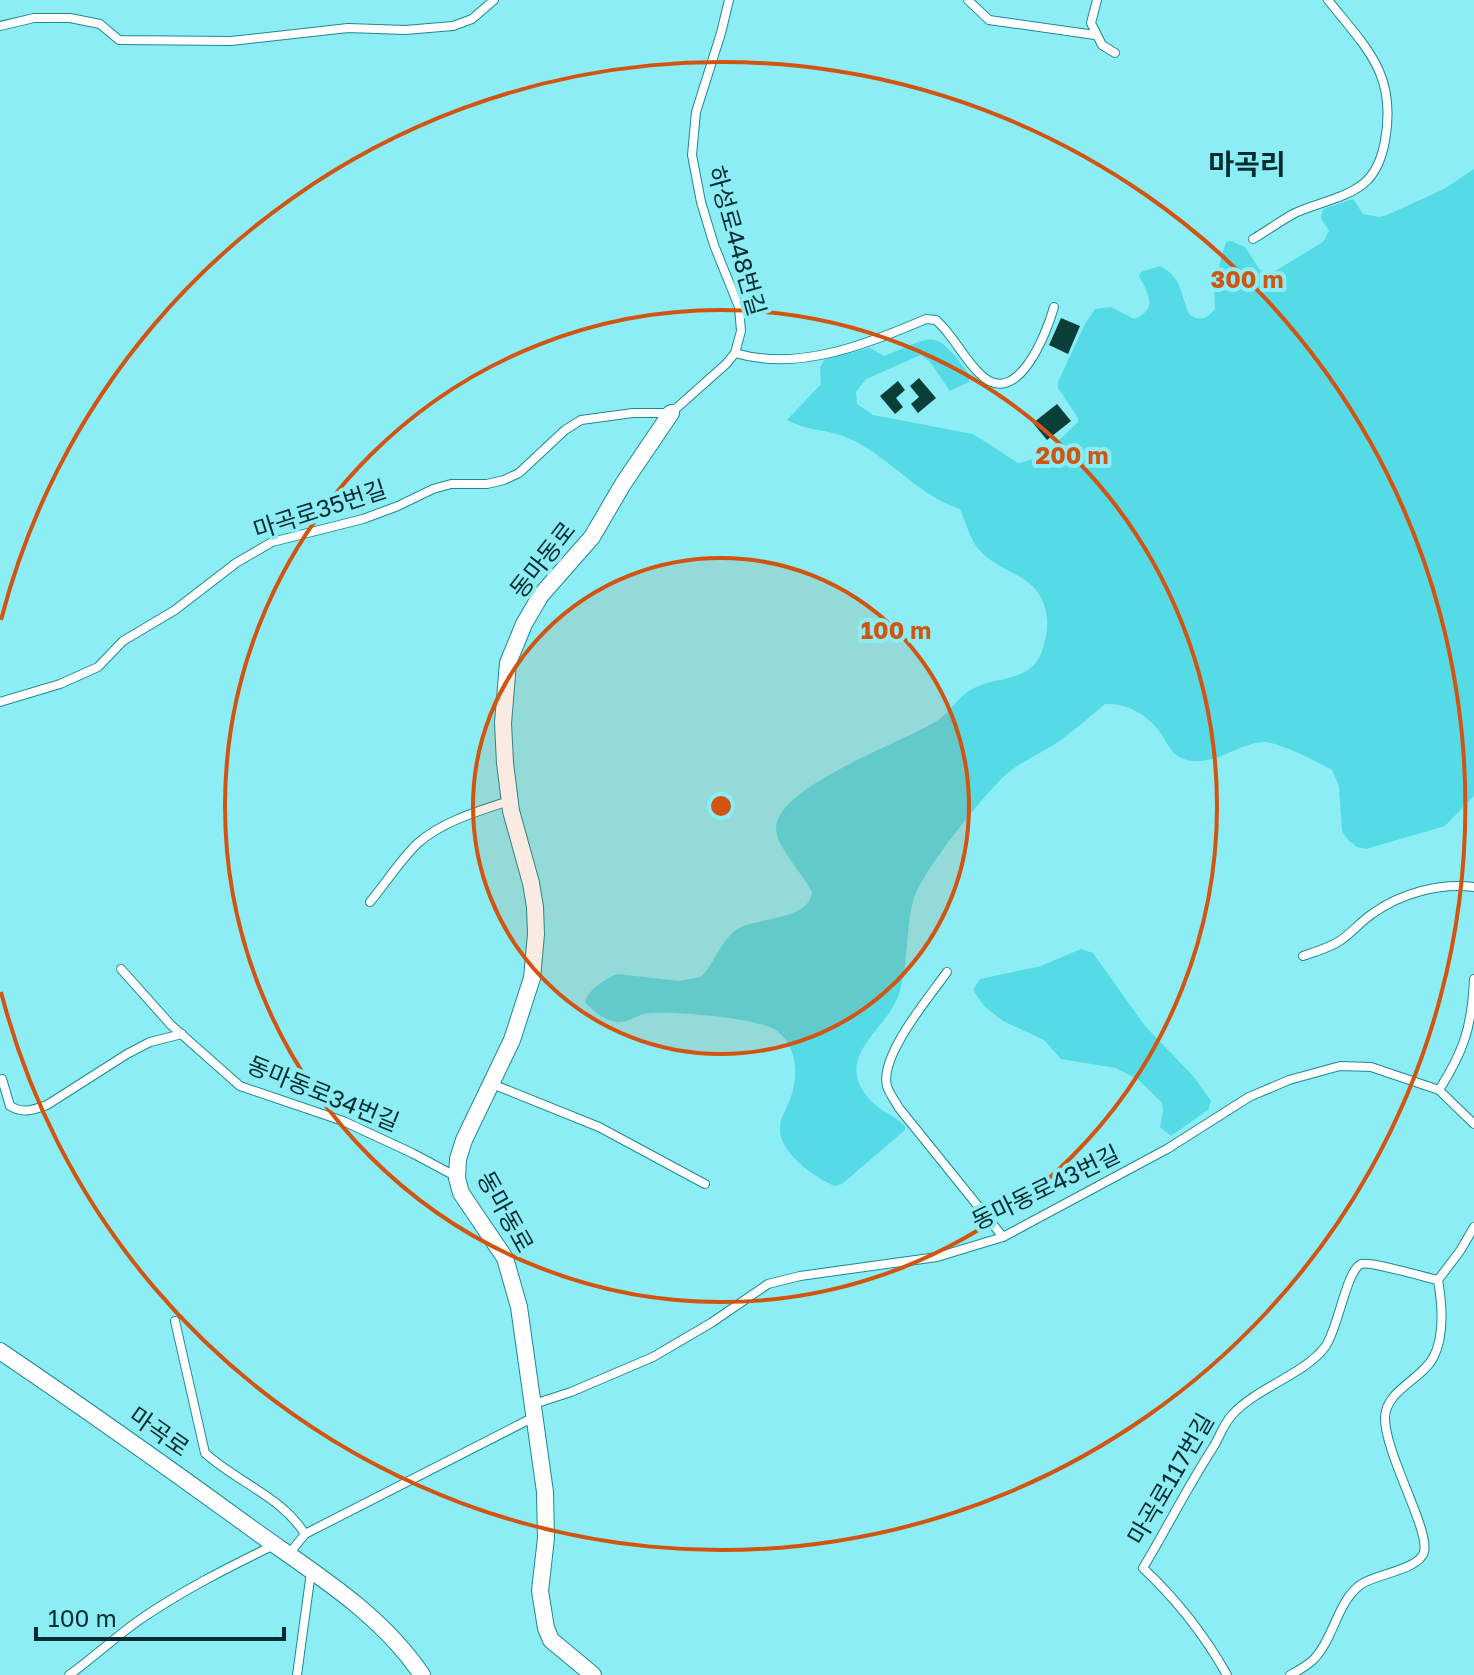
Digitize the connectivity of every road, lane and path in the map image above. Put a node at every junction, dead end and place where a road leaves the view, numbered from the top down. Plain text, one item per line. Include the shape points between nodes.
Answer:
1 (494, 0) edge
2 (729, 0) edge
3 (968, 0) edge
4 (1097, 0) edge
5 (1328, 0) edge
6 (0, 26) edge
7 (1095, 35) junction
8 (1115, 53) dead end
9 (1253, 239) dead end
10 (1054, 307) dead end
11 (735, 353) junction
12 (671, 413) junction
13 (0, 702) edge
14 (510, 801) junction
15 (1474, 887) edge
16 (370, 902) dead end
17 (1303, 956) dead end
18 (121, 969) dead end
19 (947, 972) dead end
20 (1474, 979) edge
21 (182, 1034) junction
22 (2, 1079) edge
23 (492, 1084) junction
24 (1439, 1090) junction
25 (1474, 1124) edge
26 (457, 1178) junction
27 (705, 1184) dead end
28 (1474, 1227) edge
29 (1003, 1237) junction
30 (1438, 1280) junction
31 (175, 1321) dead end
32 (0, 1351) edge
33 (533, 1410) junction
34 (305, 1534) junction
35 (282, 1550) junction
36 (311, 1571) junction
37 (69, 1675) edge
38 (297, 1675) edge
39 (422, 1675) edge
40 (593, 1675) edge
41 (1227, 1675) edge
42 (1290, 1675) edge

1 - 6 lane via 472,19 453,26 348,28 231,41 119,40 100,24 70,18 34,18
2 - 11 lane, 하성로448번길 via 696,112 692,155 714,245 739,307 741,331
3 - 7 lane via 989,20
4 - 7 lane via 1091,23
5 - 9 lane via 1385,82 1388,125 1382,155 1364,184 1294,214
7 - 8 lane
10 - 11 lane, 하성로448번길 via 1033,360 1005,382 982,377 936,320 823,354 776,360
11 - 12 lane, 하성로448번길
12 - 13 lane, 마곡로35번길 via 581,420 504,480 451,484 363,519 272,542 123,641 98,667
12 - 14 street, 동마동로 via 592,537 541,595 515,643 504,686
14 - 16 lane via 431,834
14 - 23 street, 동마동로 via 531,883 536,934 524,1007
15 - 17 lane via 1435,887 1405,897 1371,914 1335,944
18 - 21 lane, 동마동로34번길
19 - 29 lane via 894,1053 886,1085
20 - 24 lane via 1468,1035
21 - 22 lane via 150,1042 29,1112 10,1106
21 - 26 lane, 동마동로34번길 via 240,1086 343,1121
23 - 26 street, 동마동로 via 464,1140
23 - 27 lane via 599,1127
24 - 25 lane, 동마동로43번길
24 - 29 lane, 동마동로43번길 via 1355,1066 1289,1080 1249,1097 1167,1149
26 - 33 street, 동마동로 via 513,1280
28 - 30 lane
29 - 33 lane, 동마동로43번길 via 937,1257 768,1284 653,1357
30 - 41 lane, 마곡로117번길 via 1374,1264 1354,1269 1324,1348 1233,1413 1143,1568 1196,1625
30 - 42 lane via 1440,1328 1434,1357 1389,1401 1384,1415 1392,1456 1422,1531 1424,1553 1419,1561 1359,1586 1313,1661
31 - 34 lane, 마곡로 via 205,1453 284,1508
32 - 35 street, 마곡로
33 - 34 lane
33 - 40 street, 동마동로 via 547,1517 542,1611 551,1640
34 - 35 lane
35 - 36 street, 마곡로
35 - 37 lane via 222,1570 178,1595
36 - 38 lane
36 - 39 street, 마곡로 via 387,1631

